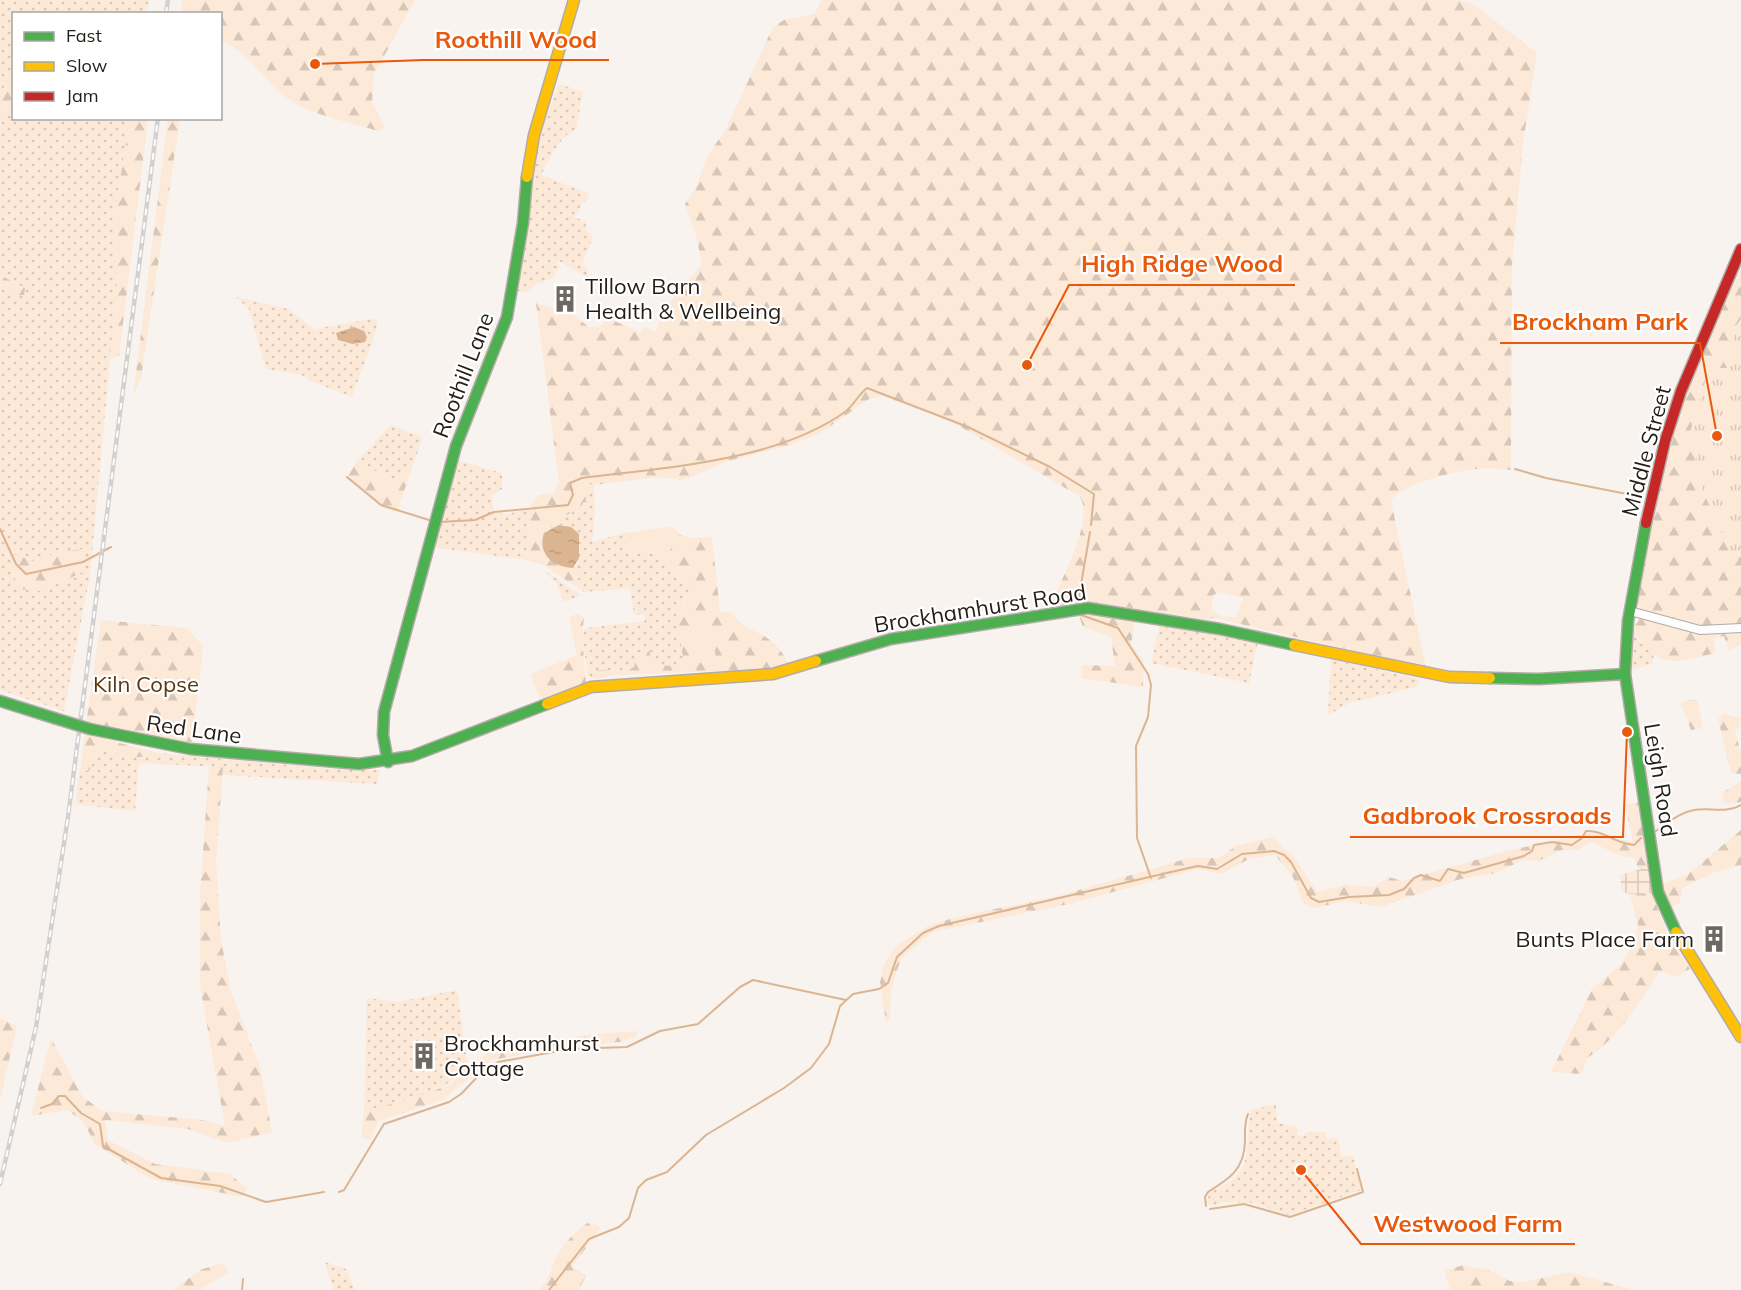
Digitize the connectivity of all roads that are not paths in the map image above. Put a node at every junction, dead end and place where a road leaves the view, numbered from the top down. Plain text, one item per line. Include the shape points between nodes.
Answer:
1 (574, 0) edge
2 (1741, 249) edge
3 (1630, 611) junction
4 (1741, 628) edge
5 (1625, 674) junction
6 (0, 701) edge
7 (387, 762) junction
8 (1741, 1037) edge

1 - 7 street, Roothill Lane via 534,135 507,318 456,446 384,711
2 - 3 street, Middle Street via 1678,401 1651,499
3 - 4 street via 1700,630
3 - 5 street, Middle Street via 1624,648
5 - 7 street, Brockhamhurst Road via 1449,677 1208,627 1088,608 891,639 773,674 591,687
5 - 8 street, Leigh Road via 1658,892 1671,923
6 - 7 street, Red Lane, bridge via 90,729 186,750 359,764

